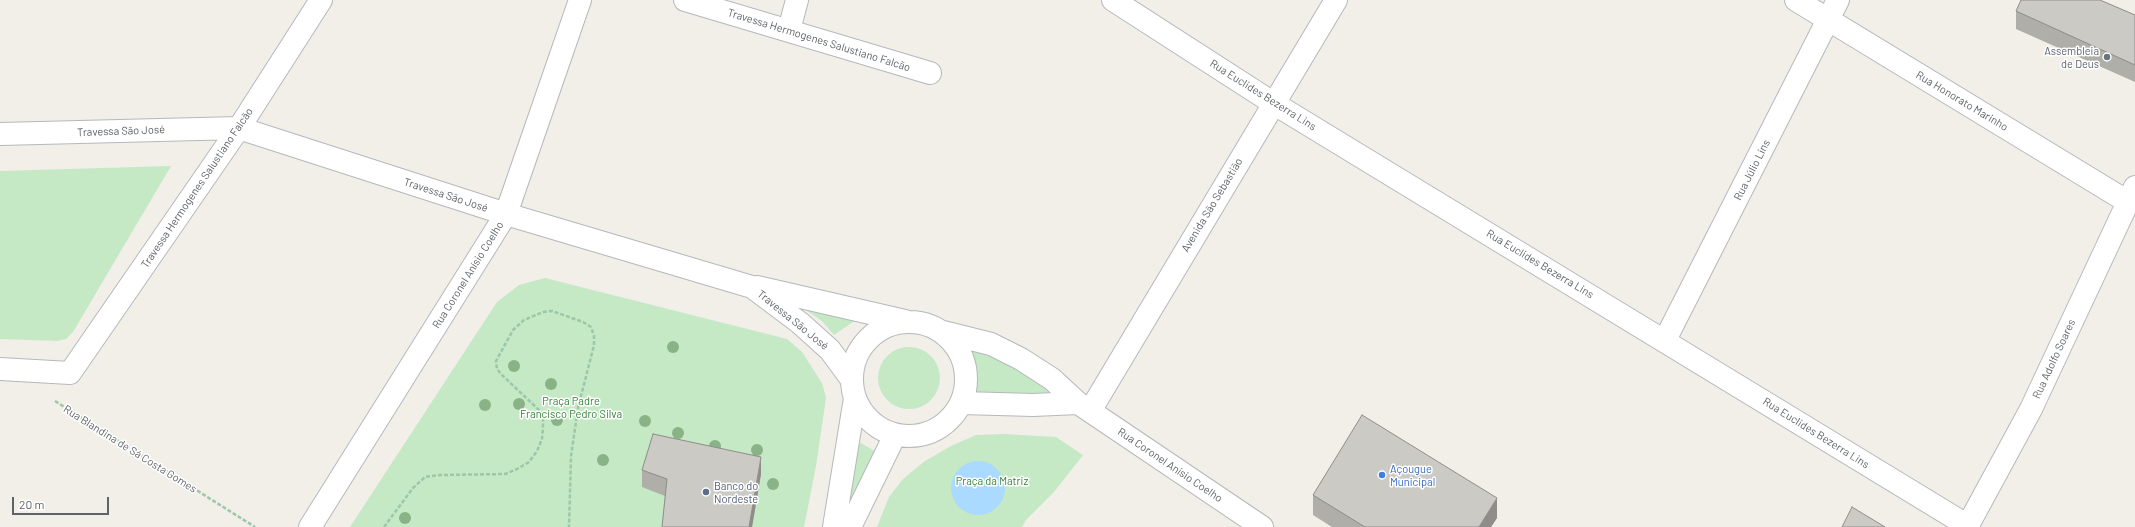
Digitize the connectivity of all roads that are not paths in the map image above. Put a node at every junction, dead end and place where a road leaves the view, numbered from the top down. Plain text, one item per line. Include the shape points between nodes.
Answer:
1 (321, 0) edge
2 (580, 0) edge
3 (685, 0) edge
4 (797, 0) edge
5 (1113, 0) edge
6 (1336, 0) edge
7 (1796, 0) edge
8 (1838, 0) edge
9 (1829, 20) junction
10 (789, 30) junction
11 (930, 73) dead end
12 (1273, 102) junction
13 (239, 128) junction
14 (0, 134) edge
15 (2132, 195) edge
16 (506, 214) junction
17 (752, 286) junction
18 (908, 322) junction
19 (943, 332) junction
20 (1665, 340) junction
21 (0, 369) edge
22 (853, 389) junction
23 (962, 404) junction
24 (1084, 407) junction
25 (895, 435) junction
26 (310, 527) edge
27 (834, 527) edge
28 (850, 527) edge
29 (1262, 527) edge
30 (1967, 527) edge

1 - 13 street, Travessa Hermogenes Salustiano Falcão
2 - 16 street, Rua Coronel Anísio Coelho
3 - 10 street, Travessa Hermogenes Salustiano Falcão
4 - 10 street
5 - 12 street, Rua Euclides Bezerra Lins
6 - 12 street, Avenida São Sebastião
7 - 9 street, Rua Honorato Marinho
8 - 9 street, Rua Júlio Lins
9 - 15 street, Rua Honorato Marinho
9 - 20 street, Rua Júlio Lins
10 - 11 street, Travessa Hermogenes Salustiano Falcão
12 - 20 street, Rua Euclides Bezerra Lins
12 - 24 street, Avenida São Sebastião
13 - 14 street, Travessa São José
13 - 16 street, Travessa São José
13 - 21 street, Travessa Hermogenes Salustiano Falcão via 70,373
15 - 30 street, Rua Adolfo Soares via 2031,409
16 - 17 street, Travessa São José
16 - 26 street, Rua Coronel Anísio Coelho
17 - 18 street
17 - 22 street, Travessa São José via 800,322 830,350
18 - 19 street, Rua Coronel Anísio Coelho via 926,324
18 - 22 street, Rua Coronel Anísio Coelho via 890,324 875,333 862,346 854,362
19 - 23 street, Rua Coronel Anísio Coelho via 957,347 965,364 967,384
19 - 24 street, Rua Coronel Anísio Coelho via 991,344 1021,359 1052,379
20 - 30 street, Rua Euclides Bezerra Lins
22 - 25 street, Rua Coronel Anísio Coelho via 864,415 878,428
22 - 27 street
23 - 24 street
23 - 25 street, Rua Coronel Anísio Coelho via 950,420 934,431 915,437
24 - 29 street, Rua Coronel Anísio Coelho
25 - 28 street

